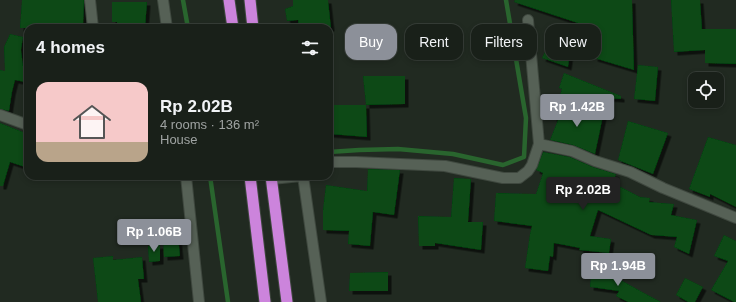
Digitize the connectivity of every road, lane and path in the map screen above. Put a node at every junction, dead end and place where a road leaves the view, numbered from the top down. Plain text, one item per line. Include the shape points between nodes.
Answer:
1 (90, 0) edge
2 (163, 0) edge
3 (229, 0) edge
4 (250, 0) edge
5 (528, 20) dead end
6 (93, 24) edge
7 (166, 24) edge
8 (232, 24) edge
9 (253, 24) edge
10 (0, 115) edge
11 (24, 124) edge
12 (539, 144) junction
13 (333, 162) edge
14 (186, 180) edge
15 (250, 180) edge
16 (272, 180) edge
17 (302, 180) edge
18 (736, 218) edge
19 (199, 302) edge
20 (265, 302) edge
21 (287, 302) edge
22 (321, 302) edge

1 - 6 street
2 - 7 street
3 - 8 highway
4 - 9 highway
5 - 12 street
10 - 11 street
12 - 13 street via 532,165 519,178 503,178 446,166
12 - 18 street via 572,151 630,172
14 - 19 street
15 - 20 highway
16 - 21 highway
17 - 22 street

